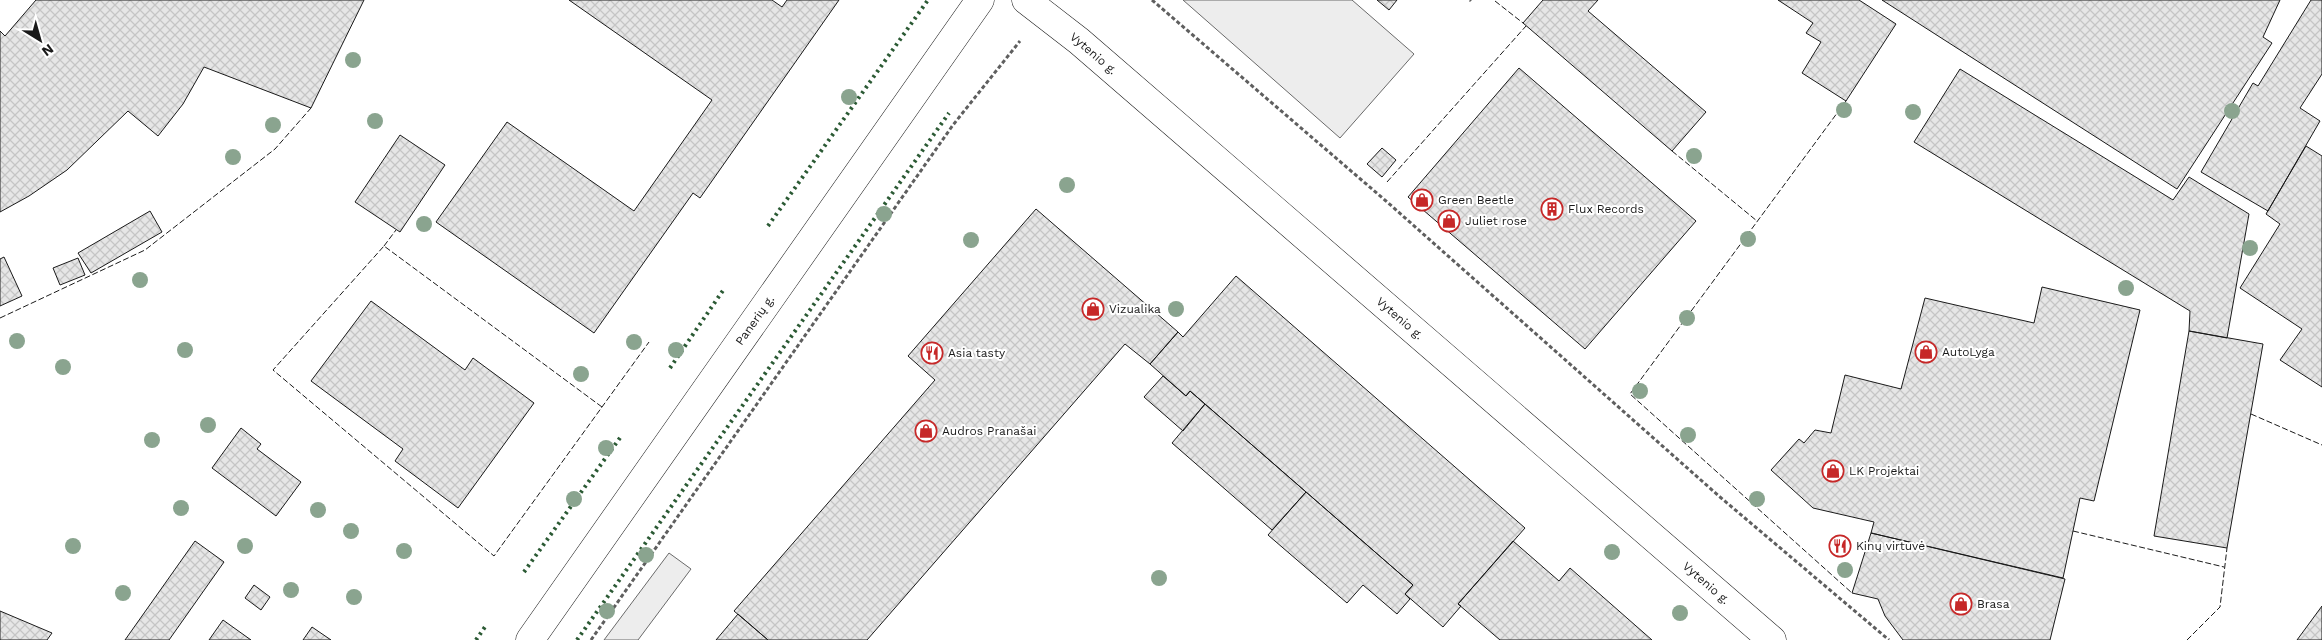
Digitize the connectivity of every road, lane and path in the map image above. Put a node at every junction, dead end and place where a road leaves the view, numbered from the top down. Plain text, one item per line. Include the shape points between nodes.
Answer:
1 (980, 0) edge
2 (1152, 0) edge
3 (1034, 6) edge
4 (530, 640) edge
5 (591, 640) edge
6 (1772, 640) edge
7 (1889, 640) edge

1 - 4 street, Panerių g.
2 - 7 path via 1386,201 1720,497
3 - 5 path
3 - 6 street, Vytenio g. via 1079,41

